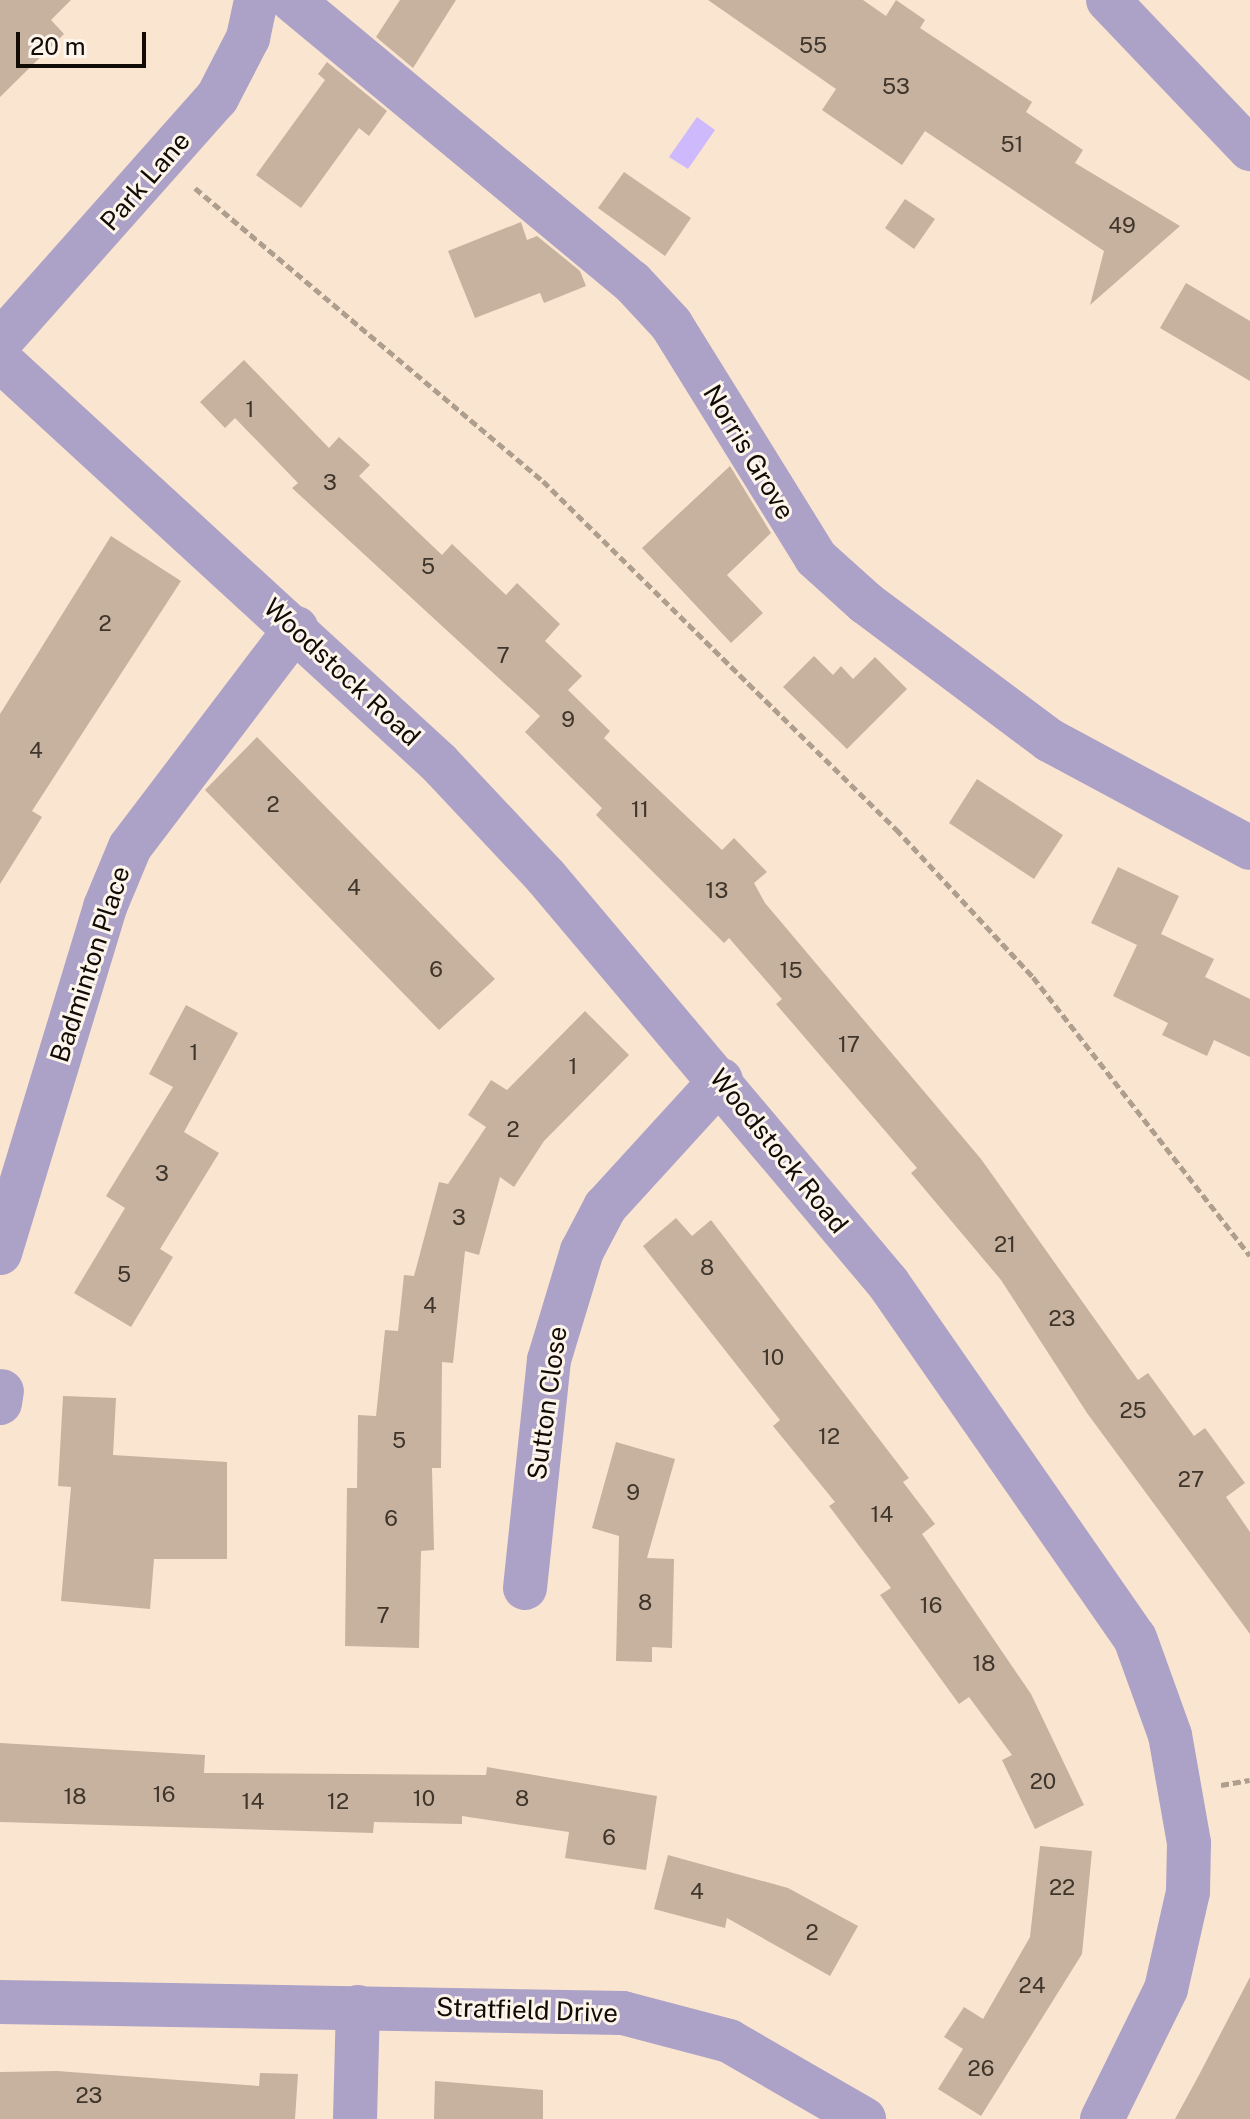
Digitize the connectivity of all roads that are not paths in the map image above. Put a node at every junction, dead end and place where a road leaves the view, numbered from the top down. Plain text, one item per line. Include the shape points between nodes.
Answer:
1 (256, 0) edge
2 (292, 0) edge
3 (1108, 0) edge
4 (1250, 149) edge
5 (0, 342) edge
6 (0, 360) edge
7 (296, 628) junction
8 (1250, 848) edge
9 (721, 1080) junction
10 (0, 1253) edge
11 (525, 1588) dead end
12 (0, 2002) edge
13 (358, 2007) junction
14 (355, 2119) edge
15 (864, 2119) edge
16 (1102, 2119) edge

1 - 5 street, Park Lane via 236,70 162,163
2 - 8 street, Norris Grove via 632,282 671,324 816,558 856,594 1049,740
3 - 4 street
6 - 7 street, Woodstock Road
7 - 9 street, Woodstock Road via 439,763
7 - 10 street, Badminton Place via 130,847 105,907
9 - 11 street, Sutton Close via 605,1207 582,1251 549,1360
9 - 16 street, Woodstock Road via 998,1432 1135,1638 1158,1684 1189,1843 1188,1892 1166,1989
12 - 13 street, Stratfield Drive
13 - 14 street
13 - 15 street, Stratfield Drive via 556,2007 683,2024 729,2041

